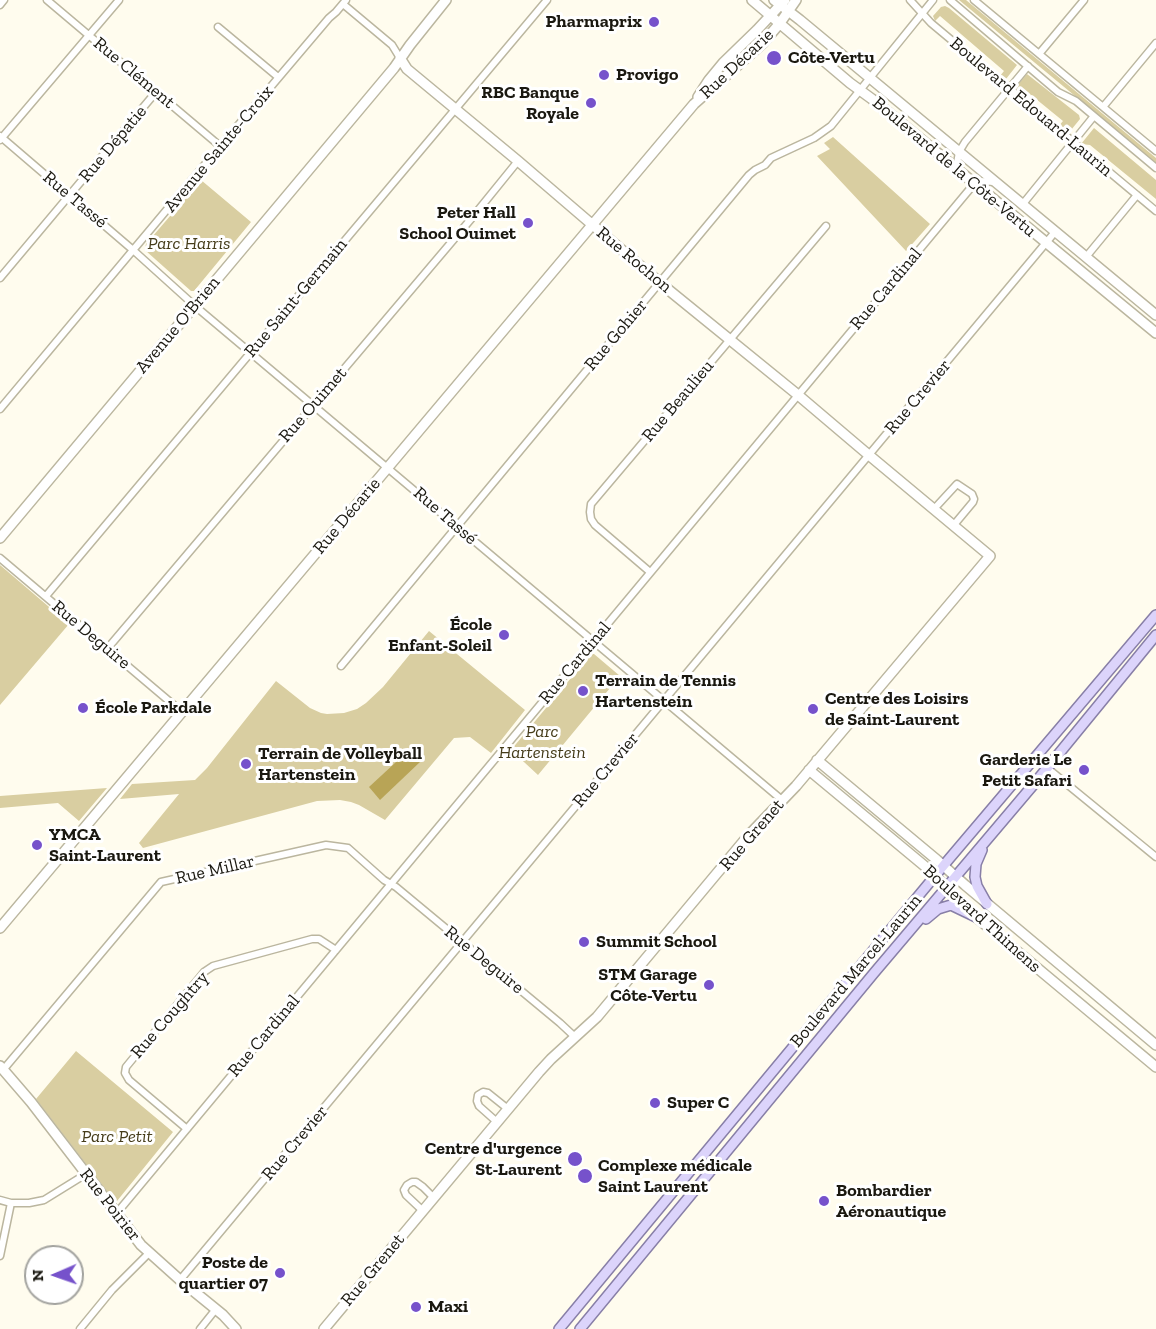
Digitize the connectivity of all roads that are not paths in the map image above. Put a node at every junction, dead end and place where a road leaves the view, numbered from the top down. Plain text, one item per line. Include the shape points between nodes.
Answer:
1 (4, 0) edge
2 (47, 0) edge
3 (119, 0) edge
4 (446, 0) edge
5 (547, 0) edge
6 (752, 0) edge
7 (796, 0) edge
8 (910, 0) edge
9 (933, 0) edge
10 (950, 0) edge
11 (974, 0) edge
12 (1084, 0) edge
13 (344, 2) edge
14 (782, 4) edge
15 (0, 5) edge
16 (921, 14) junction
17 (771, 16) junction
18 (780, 23) junction
19 (218, 27) dead end
20 (88, 35) junction
21 (1156, 43) edge
22 (1039, 54) junction
23 (400, 58) junction
24 (1028, 66) junction
25 (278, 77) junction
26 (869, 78) junction
27 (1009, 89) junction
28 (860, 90) junction
29 (156, 92) junction
30 (694, 104) junction
31 (1103, 107) junction
32 (455, 108) junction
33 (1095, 116) junction
34 (1, 138) edge
35 (1072, 142) junction
36 (220, 146) junction
37 (1156, 152) edge
38 (959, 153) junction
39 (518, 161) junction
40 (1156, 168) edge
41 (956, 169) junction
42 (995, 182) junction
43 (974, 183) junction
44 (70, 195) junction
45 (1137, 195) junction
46 (1022, 205) junction
47 (1156, 211) edge
48 (593, 224) junction
49 (826, 226) dead end
50 (1055, 232) junction
51 (1046, 243) junction
52 (133, 250) junction
53 (1086, 257) junction
54 (0, 278) edge
55 (660, 282) junction
56 (195, 306) junction
57 (1156, 315) edge
58 (1156, 333) edge
59 (730, 339) junction
60 (250, 352) junction
61 (798, 395) junction
62 (313, 405) junction
63 (0, 409) edge
64 (869, 456) junction
65 (388, 468) junction
66 (934, 509) junction
67 (953, 526) junction
68 (457, 527) junction
69 (0, 538) edge
70 (990, 556) joint
71 (0, 558) edge
72 (650, 572) junction
73 (46, 596) junction
74 (1156, 615) edge
75 (1156, 635) edge
76 (593, 640) junction
77 (108, 649) junction
78 (341, 666) dead end
79 (664, 700) junction
80 (182, 712) junction
81 (1035, 758) junction
82 (818, 760) junction
83 (1047, 768) junction
84 (809, 770) junction
85 (782, 800) junction
86 (992, 833) junction
87 (1156, 857) edge
88 (943, 866) junction
89 (935, 876) junction
90 (955, 877) junction
91 (391, 884) junction
92 (946, 887) junction
93 (987, 903) junction
94 (976, 916) junction
95 (0, 928) edge
96 (910, 931) junction
97 (463, 942) junction
98 (336, 950) junction
99 (576, 1037) junction
100 (1156, 1045) edge
101 (1156, 1067) edge
102 (2, 1068) edge
103 (772, 1073) junction
104 (784, 1083) junction
105 (508, 1109) junction
106 (497, 1122) junction
107 (187, 1129) junction
108 (86, 1174) junction
109 (434, 1198) junction
110 (0, 1200) edge
111 (11, 1203) junction
112 (423, 1211) junction
113 (116, 1214) junction
114 (149, 1253) junction
115 (0, 1256) edge
116 (180, 1280) junction
117 (216, 1309) junction
118 (80, 1329) edge
119 (200, 1329) edge
120 (237, 1329) edge
121 (324, 1329) edge
122 (560, 1329) edge
123 (580, 1329) edge

1 - 15 street
2 - 20 street, Rue Clément
3 - 20 street
4 - 23 street, Avenue O'Brien
5 - 32 street, Rue Saint-Germain
6 - 17 street, Boulevard de la Côte-Vertu
7 - 14 street
8 - 16 street, Boulevard Edouard-Laurin
9 - 16 street, Rue Gohier
10 - 24 street, Boulevard Edouard-Laurin
11 - 22 street
12 - 22 street
13 - 23 street, Rue Rochon via 392,45
13 - 25 street, Avenue Sainte-Croix
14 - 17 street, Rue Décarie
14 - 18 street, Rue Décarie
14 - 26 street, Boulevard de la Côte-Vertu
16 - 26 street, Rue Gohier
16 - 27 street, Boulevard Edouard-Laurin
17 - 18 street, Boulevard de la Côte-Vertu
17 - 30 street, Rue Décarie via 717,70
18 - 28 street, Boulevard de la Côte-Vertu
18 - 30 street, Rue Décarie via 759,47
19 - 25 street
20 - 29 street, Rue Clément
20 - 34 street
21 - 31 street
22 - 31 street
23 - 32 street, Rue Rochon via 407,69
23 - 56 street, Avenue O'Brien
24 - 27 street
24 - 33 street, Boulevard Edouard-Laurin
25 - 36 street, Avenue Sainte-Croix
26 - 28 street, Rue Gohier
26 - 38 street, Boulevard de la Côte-Vertu
27 - 35 street, Boulevard Edouard-Laurin
27 - 38 street
28 - 41 street, Boulevard de la Côte-Vertu
28 - 55 street, Rue Gohier via 825,131 755,170
29 - 36 street, Rue Clément
29 - 44 street, Rue Dépatie
30 - 48 street, Rue Décarie
31 - 37 street
32 - 39 street, Rue Rochon
32 - 60 street, Rue Saint-Germain
33 - 35 street
33 - 40 street, Boulevard Edouard-Laurin
34 - 44 street, Rue Tassé
35 - 45 street, Boulevard Edouard-Laurin
35 - 46 street
36 - 52 street, Avenue Sainte-Croix
38 - 41 street
38 - 42 street, Boulevard de la Côte-Vertu
39 - 48 street, Rue Rochon
39 - 62 street, Rue Ouimet
41 - 43 street, Boulevard de la Côte-Vertu
42 - 43 street
42 - 46 street, Boulevard de la Côte-Vertu
43 - 51 street, Boulevard de la Côte-Vertu
43 - 61 street, Rue Cardinal
44 - 52 street, Rue Tassé
44 - 54 street, Rue Dépatie
45 - 47 street, Boulevard Edouard-Laurin
45 - 53 street
46 - 50 street, Boulevard de la Côte-Vertu
48 - 55 street, Rue Rochon
48 - 65 street, Rue Décarie
49 - 59 street, Rue Beaulieu
50 - 51 street, Rue Crevier
50 - 53 street, Boulevard de la Côte-Vertu
51 - 58 street, Boulevard de la Côte-Vertu
51 - 64 street, Rue Crevier
52 - 56 street, Rue Tassé
52 - 63 street, Avenue Sainte-Croix
53 - 57 street, Boulevard de la Côte-Vertu
55 - 59 street, Rue Rochon
55 - 68 street, Rue Gohier
56 - 60 street, Rue Tassé
56 - 69 street, Avenue O'Brien
59 - 61 street, Rue Rochon
59 - 72 street, Rue Beaulieu via 591,504 595,525
60 - 62 street, Rue Tassé
60 - 73 street, Rue Saint-Germain
61 - 64 street, Rue Rochon
61 - 72 street, Rue Cardinal
62 - 65 street, Rue Tassé
62 - 77 street, Rue Ouimet
64 - 66 street, Rue Rochon
64 - 79 street, Rue Crevier
65 - 68 street, Rue Tassé
65 - 80 street, Rue Décarie
66 - 67 street, Rue Rochon
66 - 67 street via 957,484 972,494 973,502
67 - 70 street, Rue Rochon
68 - 76 street, Rue Tassé
68 - 78 street, Rue Gohier
70 - 82 street, Rue Grenet
71 - 73 street, Rue Deguire
72 - 76 street, Rue Cardinal
73 - 77 street, Rue Deguire
74 - 81 main road, Boulevard Marcel-Laurin
75 - 83 main road, Boulevard Marcel-Laurin
76 - 79 street, Rue Tassé
76 - 91 street, Rue Cardinal
77 - 80 street, Rue Deguire
79 - 85 street, Rue Tassé
79 - 97 street, Rue Crevier
80 - 95 street, Rue Décarie
81 - 83 street
81 - 88 main road, Boulevard Marcel-Laurin
82 - 84 street, Rue Grenet
82 - 88 street, Boulevard Thimens
83 - 86 main road, Boulevard Marcel-Laurin
83 - 87 street
84 - 85 street, Rue Grenet
84 - 89 street, Boulevard Thimens
85 - 99 street, Rue Grenet
86 - 90 main road, Boulevard Marcel-Laurin
86 - 93 main road via 976,868 976,883
88 - 89 main road, Boulevard Marcel-Laurin
88 - 90 street, Boulevard Thimens
89 - 92 street, Boulevard Thimens
89 - 103 main road, Boulevard Marcel-Laurin
90 - 92 main road, Boulevard Marcel-Laurin
90 - 93 street, Boulevard Thimens
91 - 97 street, Rue Deguire
91 - 98 street, Rue Cardinal
91 - 102 street, Rue Millar via 348,848 326,845 161,882
92 - 94 street, Boulevard Thimens
92 - 96 main road, Boulevard Marcel-Laurin
93 - 100 street, Boulevard Thimens
94 - 96 main road via 946,905
94 - 101 street, Boulevard Thimens
96 - 104 main road, Boulevard Marcel-Laurin
97 - 99 street, Rue Deguire
97 - 116 street, Rue Crevier
98 - 107 street, Rue Cardinal
98 - 107 street, Rue Coughtry via 312,939 213,966 204,972 125,1073
99 - 105 street, Rue Grenet via 545,1065
102 - 108 street, Rue Poirier
103 - 104 main road
103 - 122 main road, Boulevard Marcel-Laurin
104 - 123 main road, Boulevard Marcel-Laurin
105 - 106 street, Rue Grenet
105 - 106 street via 488,1093 478,1095 479,1106
106 - 109 street, Rue Grenet
107 - 113 street, Rue Cardinal
108 - 111 street via 44,1200
108 - 113 street, Rue Poirier
109 - 112 street, Rue Grenet
109 - 112 street via 419,1184 407,1185 406,1195
110 - 111 street
111 - 115 street
112 - 121 street, Rue Grenet
113 - 114 street, Rue Poirier
114 - 116 street, Rue Poirier
114 - 118 street
116 - 117 street, Rue Poirier
117 - 119 street
117 - 120 street, Rue Poirier

